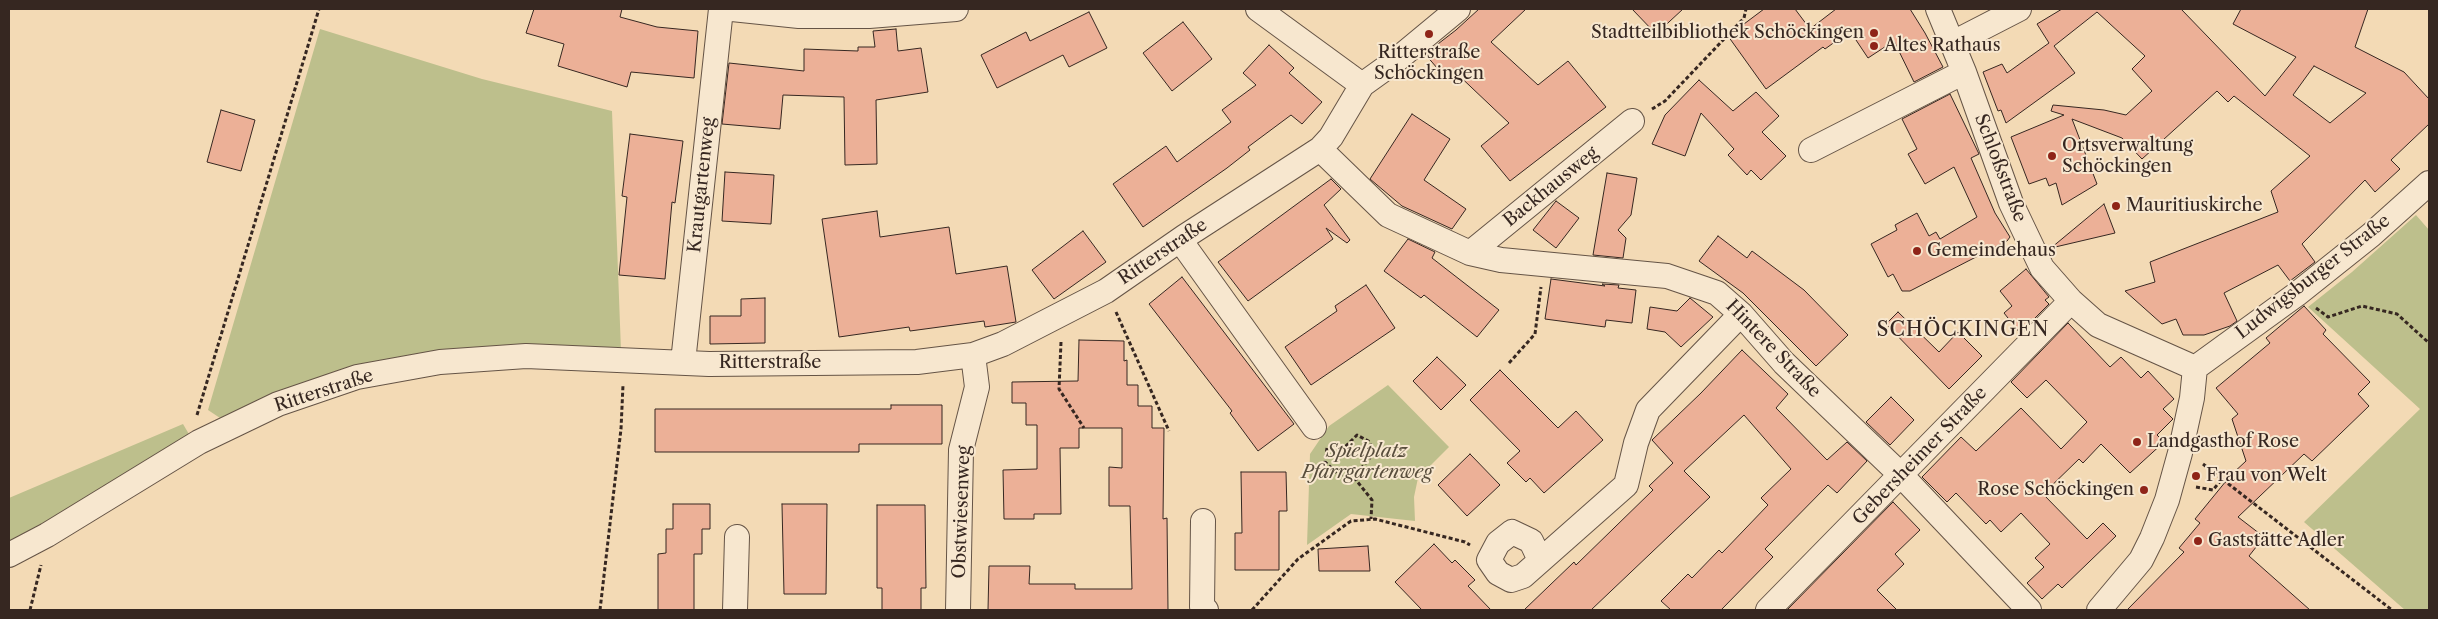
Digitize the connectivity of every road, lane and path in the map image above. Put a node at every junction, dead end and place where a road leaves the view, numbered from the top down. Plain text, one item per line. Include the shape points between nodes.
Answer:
1 (319, 9) edge
2 (721, 9) edge
3 (732, 9) edge
4 (956, 9) edge
5 (1258, 9) edge
6 (1458, 9) edge
7 (1746, 9) edge
8 (1938, 9) edge
9 (2019, 9) edge
10 (1953, 43) junction
11 (1964, 72) junction
12 (1362, 85) junction
13 (1632, 121) joint
14 (1320, 149) junction
15 (1810, 150) dead end
16 (2429, 183) edge
17 (1180, 240) junction
18 (1470, 253) junction
19 (1544, 264) junction
20 (1106, 291) junction
21 (2297, 294) junction
22 (2071, 301) junction
23 (1061, 314) junction
24 (1741, 314) junction
25 (2429, 343) edge
26 (973, 355) junction
27 (624, 359) junction
28 (683, 362) junction
29 (1509, 363) dead end
30 (2195, 368) junction
31 (1314, 427) joint
32 (1084, 428) dead end
33 (1169, 431) dead end
34 (199, 442) junction
35 (1341, 451) dead end
36 (2201, 463) dead end
37 (1901, 475) junction
38 (2222, 479) junction
39 (1356, 480) junction
40 (2171, 483) junction
41 (1371, 519) junction
42 (1203, 521) dead end
43 (47, 535) junction
44 (737, 537) dead end
45 (9, 555) edge
46 (1489, 560) junction
47 (1540, 560) junction
48 (30, 610) edge
49 (600, 610) edge
50 (735, 610) edge
51 (958, 610) edge
52 (1206, 610) edge
53 (1252, 610) edge
54 (1768, 610) edge
55 (2029, 610) edge
56 (2099, 610) edge
57 (2392, 610) edge

1 - 34 path via 197,414
2 - 28 street, Krautgartenweg
3 - 4 street via 799,16 869,16
5 - 12 street
6 - 12 street, Ritterstraße
7 - 13 path via 1744,18 1664,101
8 - 10 street, Schloßstraße
9 - 10 street
10 - 11 street, Schloßstraße
11 - 15 street
11 - 22 street, Schloßstraße via 2011,203 2042,268
12 - 14 street, Ritterstraße
13 - 18 street, Backhausweg
14 - 17 street, Ritterstraße
14 - 18 street, Hintere Straße via 1388,215
16 - 21 street, Ludwigsburger Straße
17 - 20 street, Ritterstraße
17 - 31 street
18 - 19 street, Hintere Straße
19 - 24 street, Hintere Straße via 1667,276 1718,293
19 - 29 path via 1535,334
20 - 23 street, Ritterstraße
20 - 33 path
21 - 25 path via 2328,317 2362,306 2397,314
21 - 30 street, Ludwigsburger Straße
22 - 30 street, Schloßstraße via 2098,325
22 - 37 street, Gebersheimer Straße
23 - 26 street, Ritterstraße via 1004,344
23 - 32 path via 1059,389
24 - 37 street, Hintere Straße via 1784,363
24 - 47 street via 1648,410 1626,485
26 - 28 street, Ritterstraße via 917,362
26 - 51 street, Obstwiesenweg via 977,387 961,450
27 - 28 street, Ritterstraße
27 - 34 street, Ritterstraße via 526,356 440,362 358,377 278,404
27 - 49 path via 621,429
30 - 40 street via 2192,398
31 - 39 path via 1332,437 1325,462 1337,473
34 - 43 street, Ritterstraße
35 - 39 path via 1357,435 1370,442 1373,454
36 - 38 path
37 - 54 street, Gebersheimer Straße
37 - 55 street, Hintere Straße
38 - 40 path via 2213,490
38 - 57 path
39 - 41 path via 1372,500
40 - 56 street via 2141,560
41 - 46 path via 1465,542
41 - 53 path via 1350,521 1298,559
42 - 52 street via 1202,606
43 - 45 street, Ritterstraße
43 - 48 path
44 - 50 street
46 - 47 street via 1498,574 1511,580 1523,576
46 - 47 street via 1498,543 1512,532 1531,541

